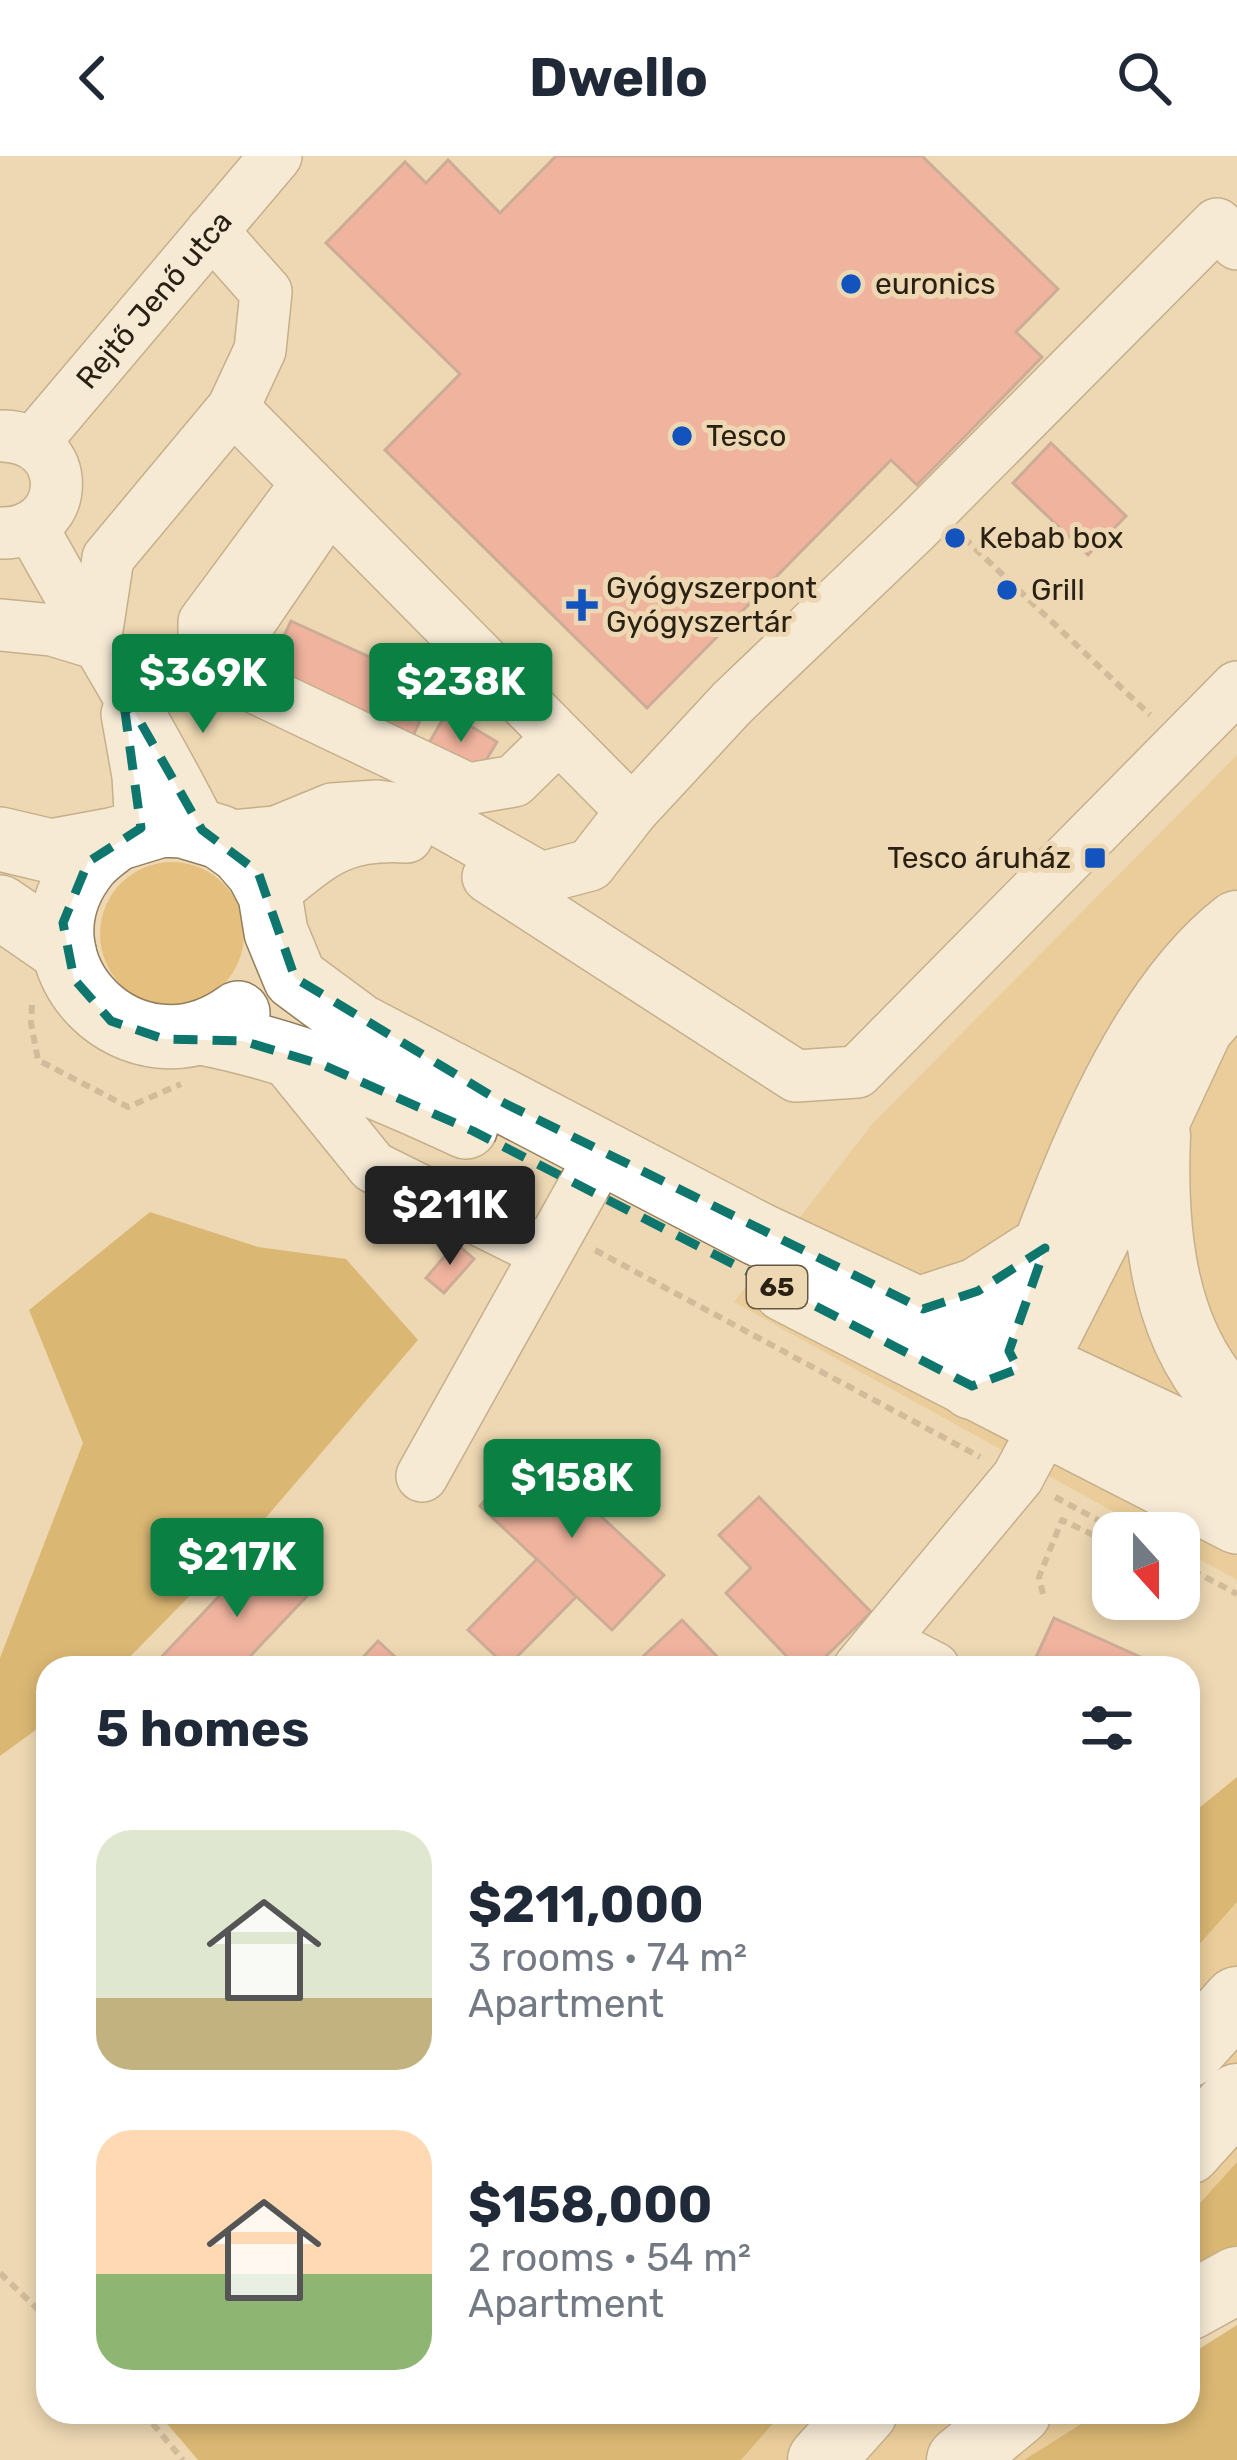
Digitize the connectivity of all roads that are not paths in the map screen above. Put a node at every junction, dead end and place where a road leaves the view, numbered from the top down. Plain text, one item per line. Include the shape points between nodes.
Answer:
1 (276, 156) edge
2 (212, 231) junction
3 (1237, 244) edge
4 (233, 408) junction
5 (17, 439) edge
6 (318, 494) junction
7 (16, 530) edge
8 (0, 626) edge
9 (95, 643) junction
10 (1237, 687) edge
11 (558, 738) junction
12 (632, 811) junction
13 (170, 834) junction
14 (0, 839) edge
15 (0, 907) edge
16 (273, 914) junction
17 (1237, 924) edge
18 (49, 970) junction
19 (1237, 984) edge
20 (202, 1033) junction
21 (1157, 1120) junction
22 (572, 1206) junction
23 (1045, 1248) junction
24 (923, 1309) junction
25 (1016, 1395) junction
26 (1237, 1410) edge
27 (1237, 1457) edge
28 (422, 1475) dead end
29 (1237, 1522) edge
30 (871, 1655) edge
31 (1237, 2000) edge
32 (1200, 2041) edge
33 (1237, 2097) edge
34 (1200, 2138) edge
35 (1237, 2280) edge
36 (1200, 2300) edge
37 (853, 2424) edge
38 (941, 2424) edge
39 (1004, 2424) edge
40 (821, 2460) edge
41 (909, 2460) edge
42 (960, 2460) edge

1 - 2 street, Rejtő Jenő utca
2 - 4 street via 266,292 260,350
2 - 5 street, Rejtő Jenő utca
3 - 12 street via 1217,224
4 - 6 street
4 - 9 street via 108,558
5 - 7 street via 47,454 57,486 54,502
6 - 11 street
6 - 11 street via 204,622 204,644 252,686 467,790 514,781
7 - 9 street
8 - 9 street
9 - 13 street via 160,747
10 - 16 street via 857,1072 796,1076 448,851 405,836 360,837 325,853
11 - 12 street
12 - 13 street via 590,865 541,878 424,812 377,806 332,809 276,832
13 - 14 main road via 51,851
13 - 16 main road, 65 via 250,862
13 - 18 main road via 88,862 71,890
15 - 18 main road, 65
16 - 20 main road via 271,963 257,992
16 - 22 main road, 65 via 295,978
17 - 23 highway via 1181,981 1103,1106
18 - 20 main road, 65 via 74,979 111,1021 164,1039
19 - 21 highway via 1199,1027
20 - 22 main road, 65 via 278,1050 390,1091
21 - 25 highway
21 - 26 highway via 1160,1248 1174,1310
22 - 24 main road, 65 via 758,1234
22 - 25 main road, 65
22 - 28 street
23 - 24 highway via 978,1291
23 - 25 highway
24 - 25 main road, 65
25 - 27 main road, 65 via 1105,1398
25 - 29 main road, 65
25 - 30 street
31 - 32 highway
33 - 34 highway
35 - 36 highway
37 - 40 highway
38 - 41 highway
39 - 42 highway

